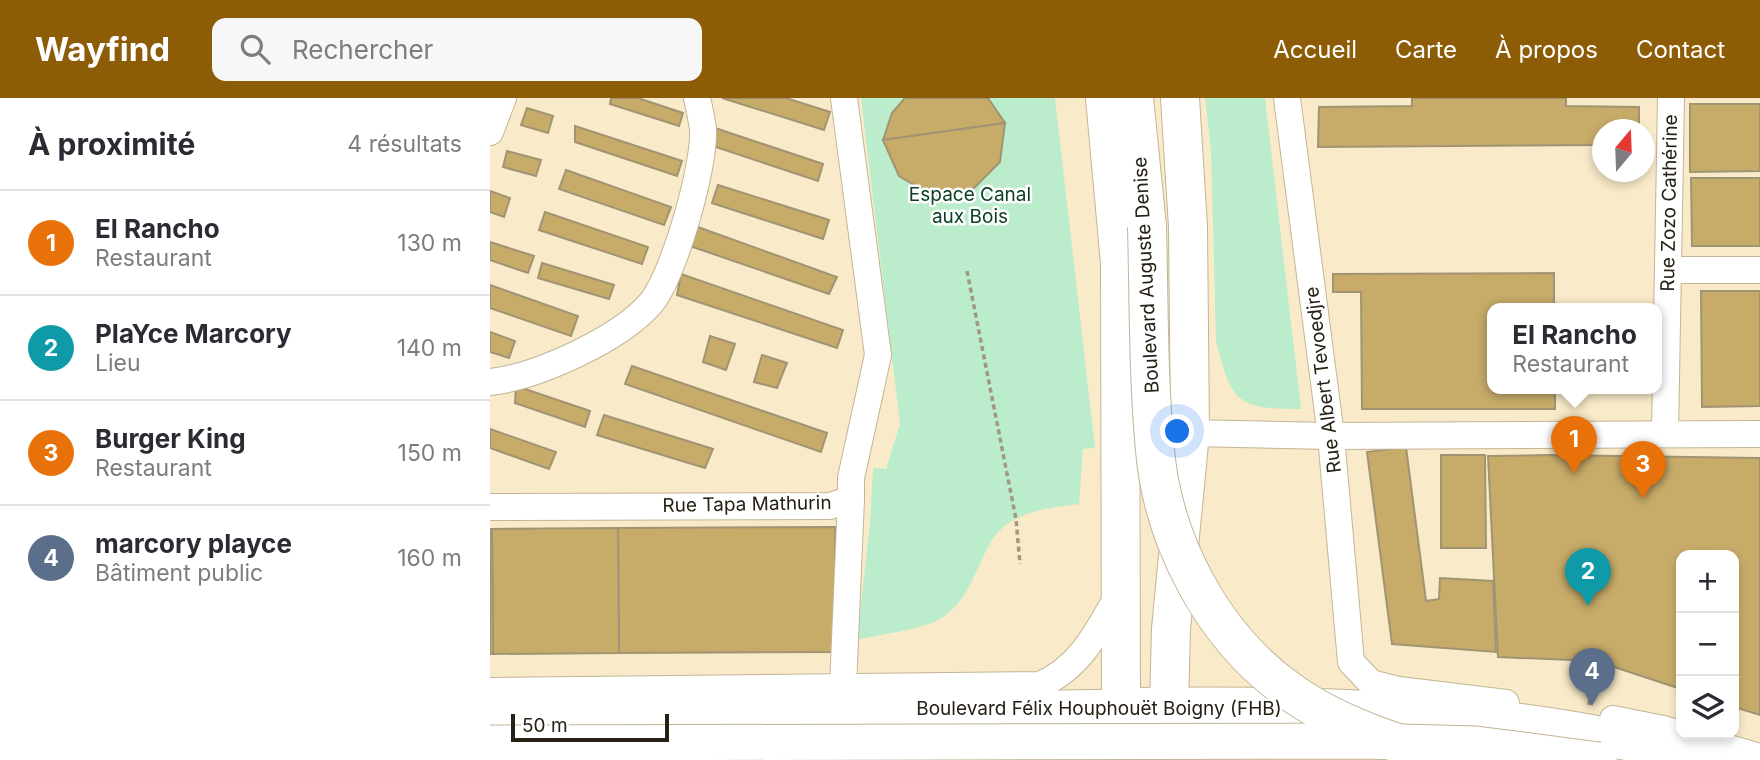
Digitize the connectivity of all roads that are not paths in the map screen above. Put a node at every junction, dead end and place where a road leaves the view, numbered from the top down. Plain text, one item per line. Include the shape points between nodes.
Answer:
1 (503, 98) edge
2 (697, 98) edge
3 (844, 98) edge
4 (1105, 98) edge
5 (1134, 98) edge
6 (1180, 98) edge
7 (1287, 98) edge
8 (1671, 98) edge
9 (490, 132) edge
10 (1760, 270) edge
11 (1669, 271) junction
12 (490, 382) edge
13 (1190, 433) junction
14 (1665, 434) junction
15 (1760, 434) edge
16 (1331, 436) junction
17 (850, 499) junction
18 (490, 507) edge
19 (1122, 587) junction
20 (843, 687) junction
21 (490, 691) edge
22 (1169, 706) junction
23 (1121, 707) junction
24 (490, 717) edge
25 (490, 743) edge
26 (1760, 757) edge
27 (1117, 760) edge
28 (1164, 760) edge
29 (1454, 760) edge
30 (1599, 760) edge
31 (1703, 760) edge

1 - 9 street
2 - 12 street via 703,131 697,178 673,258 652,302 618,334 568,358
3 - 17 street, Rue Tapa Mathurin via 878,355
4 - 19 highway, Boulevard Auguste Denise via 1120,263
5 - 29 highway, Boulevard Auguste Denise, bridge via 1147,227 1155,452 1164,503 1183,558 1214,614 1255,662 1289,691 1373,734
6 - 13 highway via 1188,227
7 - 16 street, Rue Albert Tevoedjre
8 - 11 street, Rue Zozo Cathérine
10 - 11 street
11 - 14 street, Rue Zozo Cathérine
13 - 16 street
13 - 22 highway via 1171,629
14 - 15 street
14 - 16 street
16 - 26 street, Rue Albert Tevoedjre via 1351,662 1371,682 1399,690 1588,714 1663,729
17 - 18 street, Rue Tapa Mathurin via 830,506
17 - 20 street
19 - 20 street, Boulevard Félix Houphouët Boigny (FHB) via 1080,658 1059,677 1040,685
19 - 23 highway, Boulevard Auguste Denise
20 - 21 street, Boulevard Félix Houphouët Boigny (FHB)
22 - 23 highway, Boulevard Félix Houphouët Boigny (FHB)
22 - 28 main road
22 - 31 highway, Boulevard Félix Houphouët Boigny (FHB) via 1296,707 1498,720 1598,735
23 - 24 main road, Boulevard Félix Houphouët Boigny (FHB)
23 - 27 main road, Boulevard Auguste Denise
25 - 30 main road, Boulevard Félix Houphouët Boigny (FHB), bridge via 1364,741 1476,744

